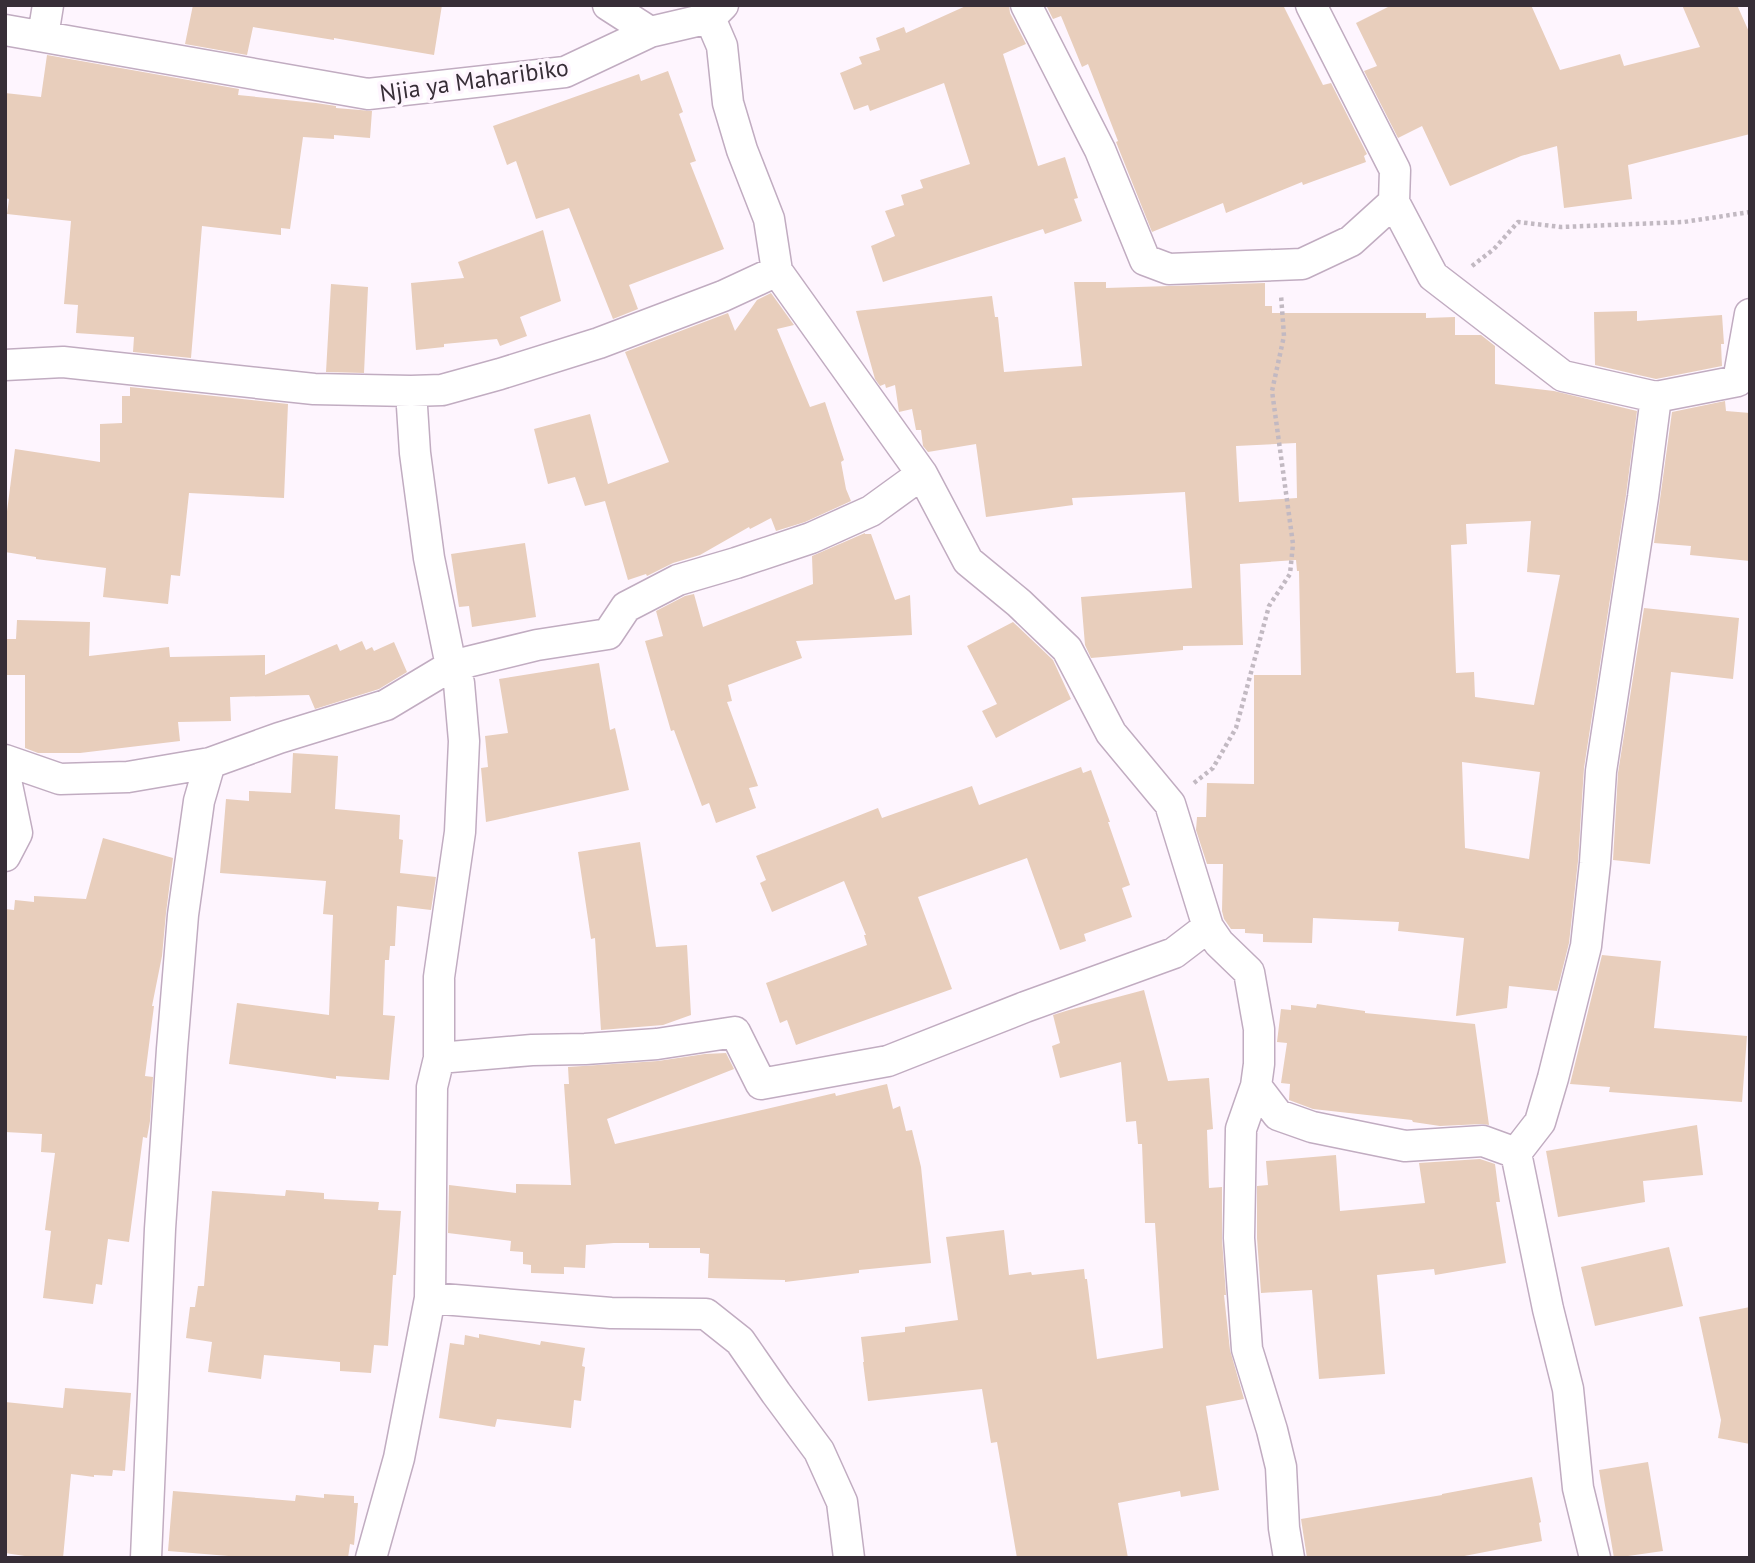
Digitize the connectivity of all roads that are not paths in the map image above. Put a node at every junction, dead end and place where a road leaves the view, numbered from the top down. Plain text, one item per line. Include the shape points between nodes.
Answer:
1 (48, 5) edge
2 (608, 5) edge
3 (1026, 5) edge
4 (1311, 5) edge
5 (716, 12) edge
6 (5, 30) edge
7 (650, 32) junction
8 (43, 36) junction
9 (1394, 202) junction
10 (778, 271) junction
11 (1750, 314) edge
12 (5, 365) edge
13 (411, 391) junction
14 (1656, 397) junction
15 (922, 474) junction
16 (451, 666) junction
17 (5, 760) edge
18 (210, 763) junction
19 (5, 775) edge
20 (5, 856) edge
21 (1208, 927) junction
22 (439, 1058) junction
23 (1256, 1086) junction
24 (1516, 1153) junction
25 (430, 1298) junction
26 (146, 1558) edge
27 (370, 1558) edge
28 (849, 1558) edge
29 (1289, 1558) edge
30 (1595, 1558) edge

1 - 8 street
2 - 7 street
3 - 9 street via 1101,150 1145,260 1169,269 1302,264 1351,241
4 - 9 street via 1395,170
5 - 7 street, Njia ya Maharibiko
5 - 10 street via 728,103 769,219
6 - 8 street, Njia ya Maharibiko
7 - 8 street, Njia ya Maharibiko via 565,72 368,94
9 - 14 street via 1433,276 1563,376
10 - 13 street via 599,343 442,390
10 - 15 street
11 - 14 street via 1738,381
12 - 13 street via 64,362 314,389
13 - 16 street via 429,558
14 - 24 street via 1601,771 1586,946 1540,1122
15 - 16 street via 871,511 811,538 678,580 626,607 608,634
15 - 21 street via 968,561 1067,649 1111,733 1170,804
16 - 18 street via 386,705
16 - 22 street via 459,683 464,741 460,832 439,977
17 - 18 street via 60,779 128,777
18 - 26 street via 199,801 183,915 173,1035
19 - 20 street via 17,833
21 - 22 street via 1174,953 888,1061 761,1084 734,1032 645,1045
21 - 23 street via 1249,972 1259,1030
22 - 25 street via 432,1087
23 - 24 street via 1278,1115 1312,1127 1405,1146 1483,1141
23 - 29 street via 1241,1129 1238,1238 1247,1349 1280,1467
24 - 30 street via 1568,1388 1578,1488
25 - 27 street via 399,1458
25 - 28 street via 611,1313 706,1314 740,1341 820,1451 842,1502

